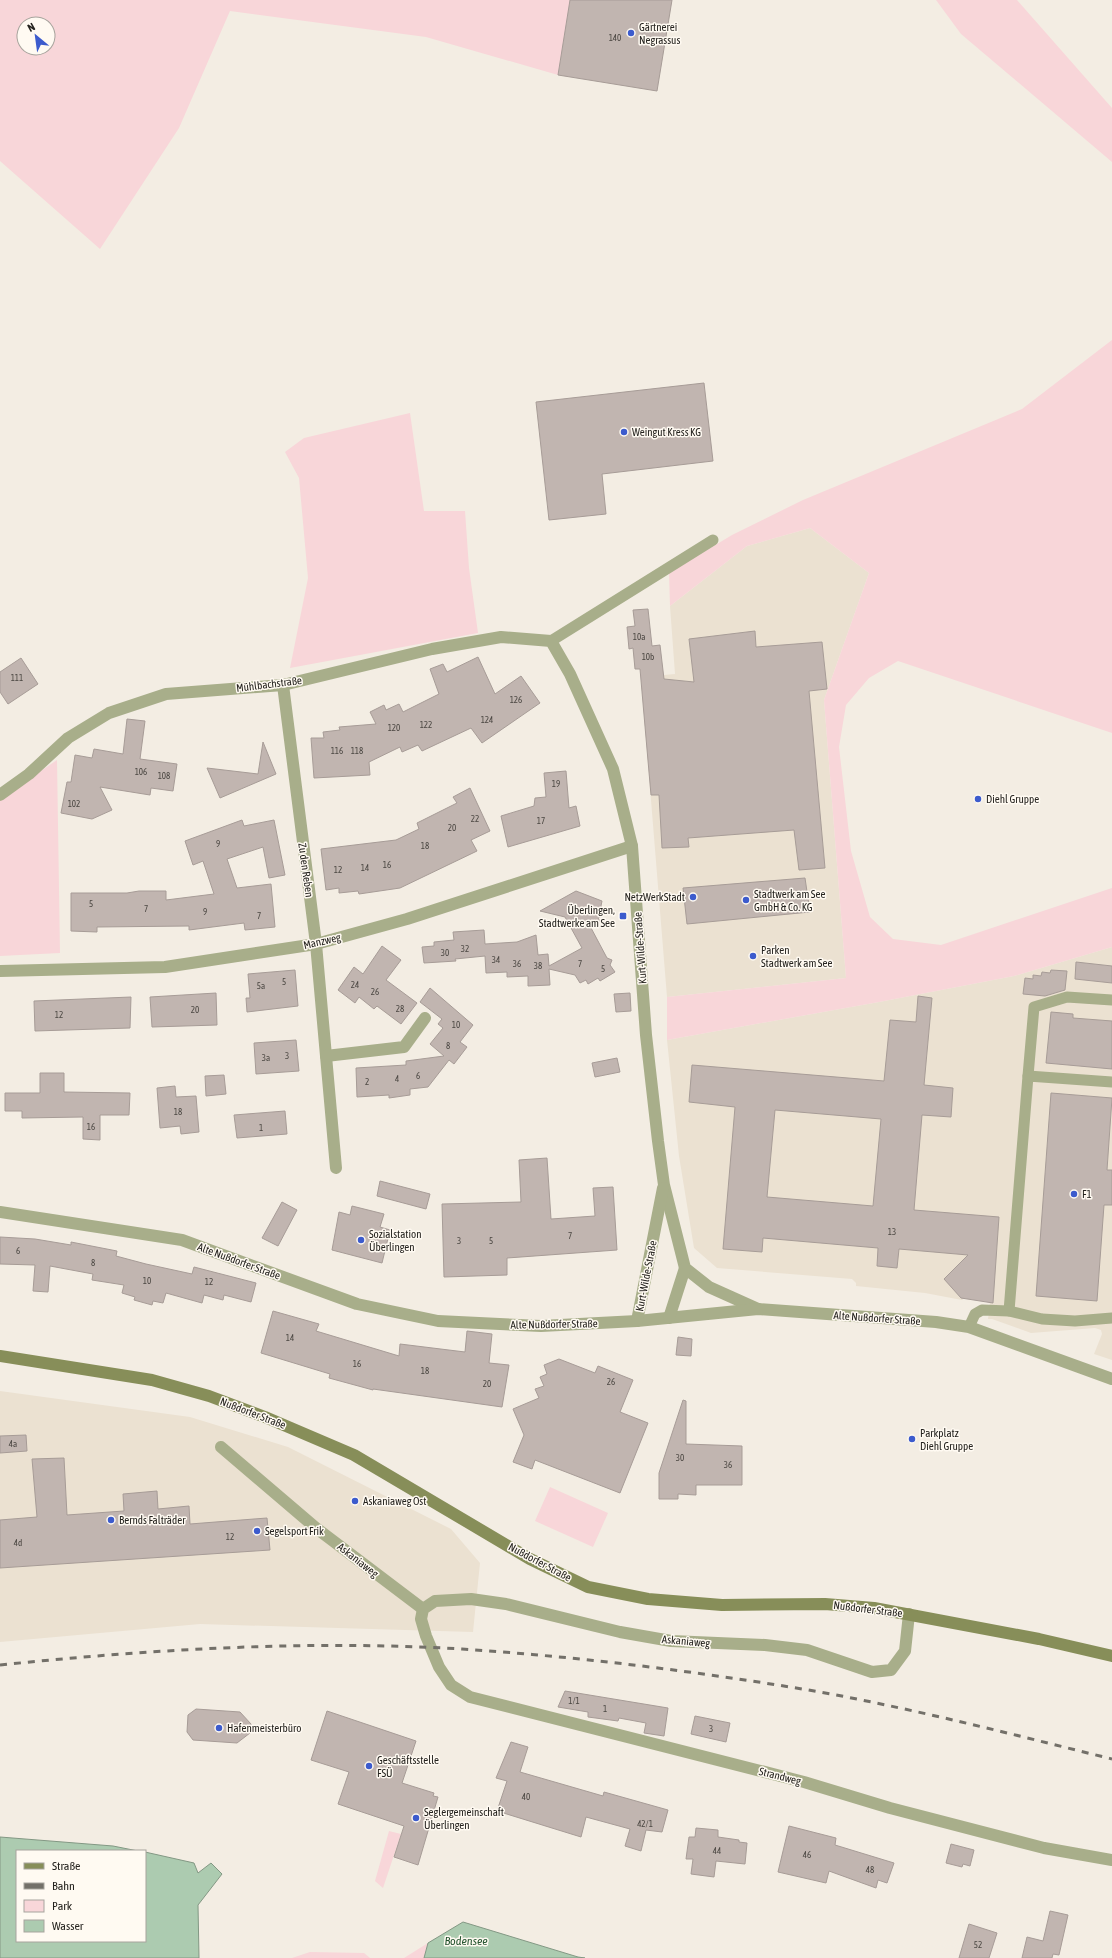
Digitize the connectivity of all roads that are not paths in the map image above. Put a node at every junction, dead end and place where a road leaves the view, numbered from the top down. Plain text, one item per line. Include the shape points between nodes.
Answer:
1 (713, 540) dead end
2 (551, 641) junction
3 (283, 684) junction
4 (0, 795) edge
5 (632, 846) junction
6 (316, 944) junction
7 (0, 971) edge
8 (1112, 1000) edge
9 (425, 1018) dead end
10 (326, 1056) junction
11 (1028, 1076) junction
12 (1112, 1082) edge
13 (336, 1168) dead end
14 (664, 1184) junction
15 (0, 1212) edge
16 (685, 1268) junction
17 (758, 1309) junction
18 (1009, 1311) junction
19 (1111, 1315) edge
20 (669, 1318) junction
21 (638, 1321) junction
22 (969, 1327) junction
23 (0, 1356) edge
24 (1112, 1379) edge
25 (221, 1448) dead end
26 (424, 1609) junction
27 (909, 1614) junction
28 (1112, 1656) edge
29 (1112, 1860) edge

1 - 2 lane
2 - 3 street, Mühlbachstraße via 502,638 432,649
2 - 5 street, Kurt-Wilde-Straße via 570,674 613,769
3 - 4 street, Mühlbachstraße via 166,694 109,713 68,738 29,774
3 - 6 street, Zu den Reben
5 - 6 street, Manzweg via 407,919
5 - 14 street, Kurt-Wilde-Straße via 646,1035
6 - 7 street, Manzweg via 165,967
6 - 10 street, Zu den Reben
8 - 11 lane via 1067,997 1034,1007
9 - 10 street via 404,1047
10 - 13 street, Zu den Reben
11 - 12 lane
11 - 18 lane
14 - 16 street, Kurt-Wilde-Straße
14 - 21 street, Kurt-Wilde-Straße
15 - 21 street, Alte Nußdorfer Straße via 182,1240 357,1304 438,1321 541,1326
16 - 17 street via 709,1288
16 - 20 street
17 - 20 street, Alte Nußdorfer Straße
17 - 22 street, Alte Nußdorfer Straße via 936,1322
18 - 19 lane via 1042,1319 1075,1321
18 - 22 lane via 982,1310 975,1314
20 - 21 street, Alte Nußdorfer Straße
22 - 24 street, Alte Nußdorfer Straße
23 - 27 street, Nußdorfer Straße via 152,1380 223,1401 265,1417 354,1455 514,1549 588,1587 648,1599 722,1605 825,1604
25 - 26 street, Askaniaweg via 316,1528
26 - 27 street, Askaniaweg via 435,1601 471,1598 671,1641 765,1645 807,1650 872,1672 891,1670 904,1650
26 - 29 street, Strandweg via 421,1619 439,1667 450,1685 470,1697 804,1782 890,1808 1044,1848
27 - 28 street, Nußdorfer Straße

